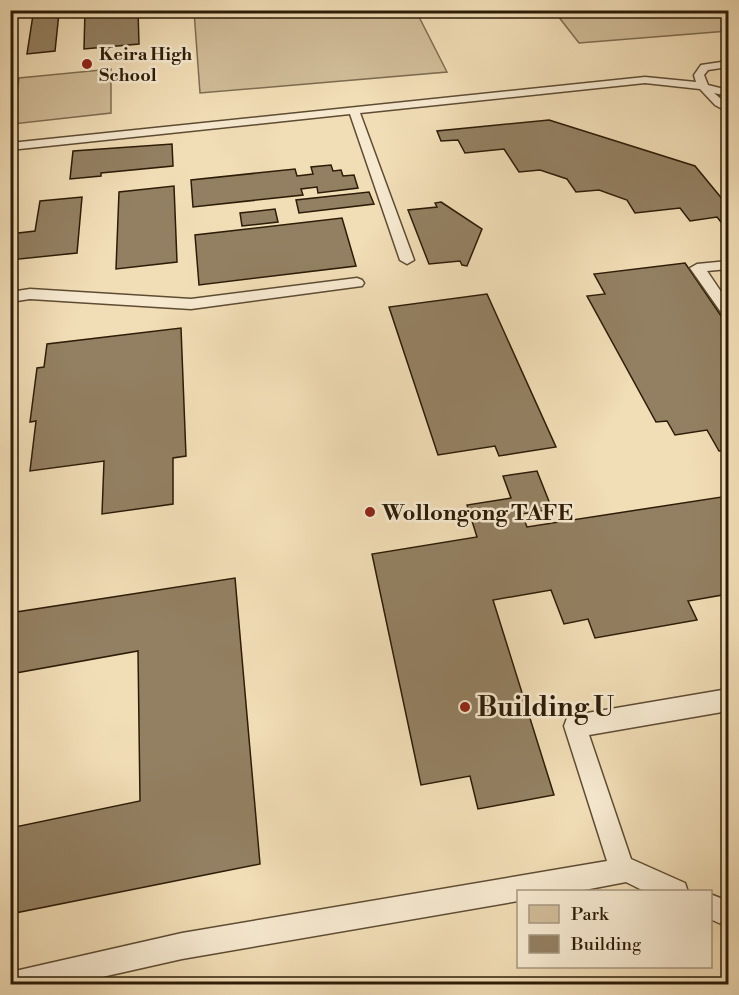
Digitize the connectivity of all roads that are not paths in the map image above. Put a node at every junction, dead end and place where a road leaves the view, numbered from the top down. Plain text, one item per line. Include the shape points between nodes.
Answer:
1 (729, 64) edge
2 (711, 65) junction
3 (645, 80) junction
4 (702, 85) junction
5 (729, 93) edge
6 (729, 109) edge
7 (354, 111) junction
8 (10, 147) edge
9 (407, 260) dead end
10 (729, 265) edge
11 (357, 283) dead end
12 (10, 297) edge
13 (729, 312) edge
14 (729, 700) edge
15 (623, 871) junction
16 (674, 890) edge
17 (712, 906) edge
18 (729, 914) edge
19 (15, 984) edge

1 - 2 lane
2 - 3 lane
2 - 4 lane via 699,75
3 - 4 lane
3 - 7 lane
4 - 5 lane
4 - 6 lane
7 - 8 lane
7 - 9 lane
10 - 13 lane via 697,268
11 - 12 lane via 191,304 30,294
14 - 15 lane via 575,726
15 - 16 lane
15 - 19 lane via 183,946
17 - 18 lane

